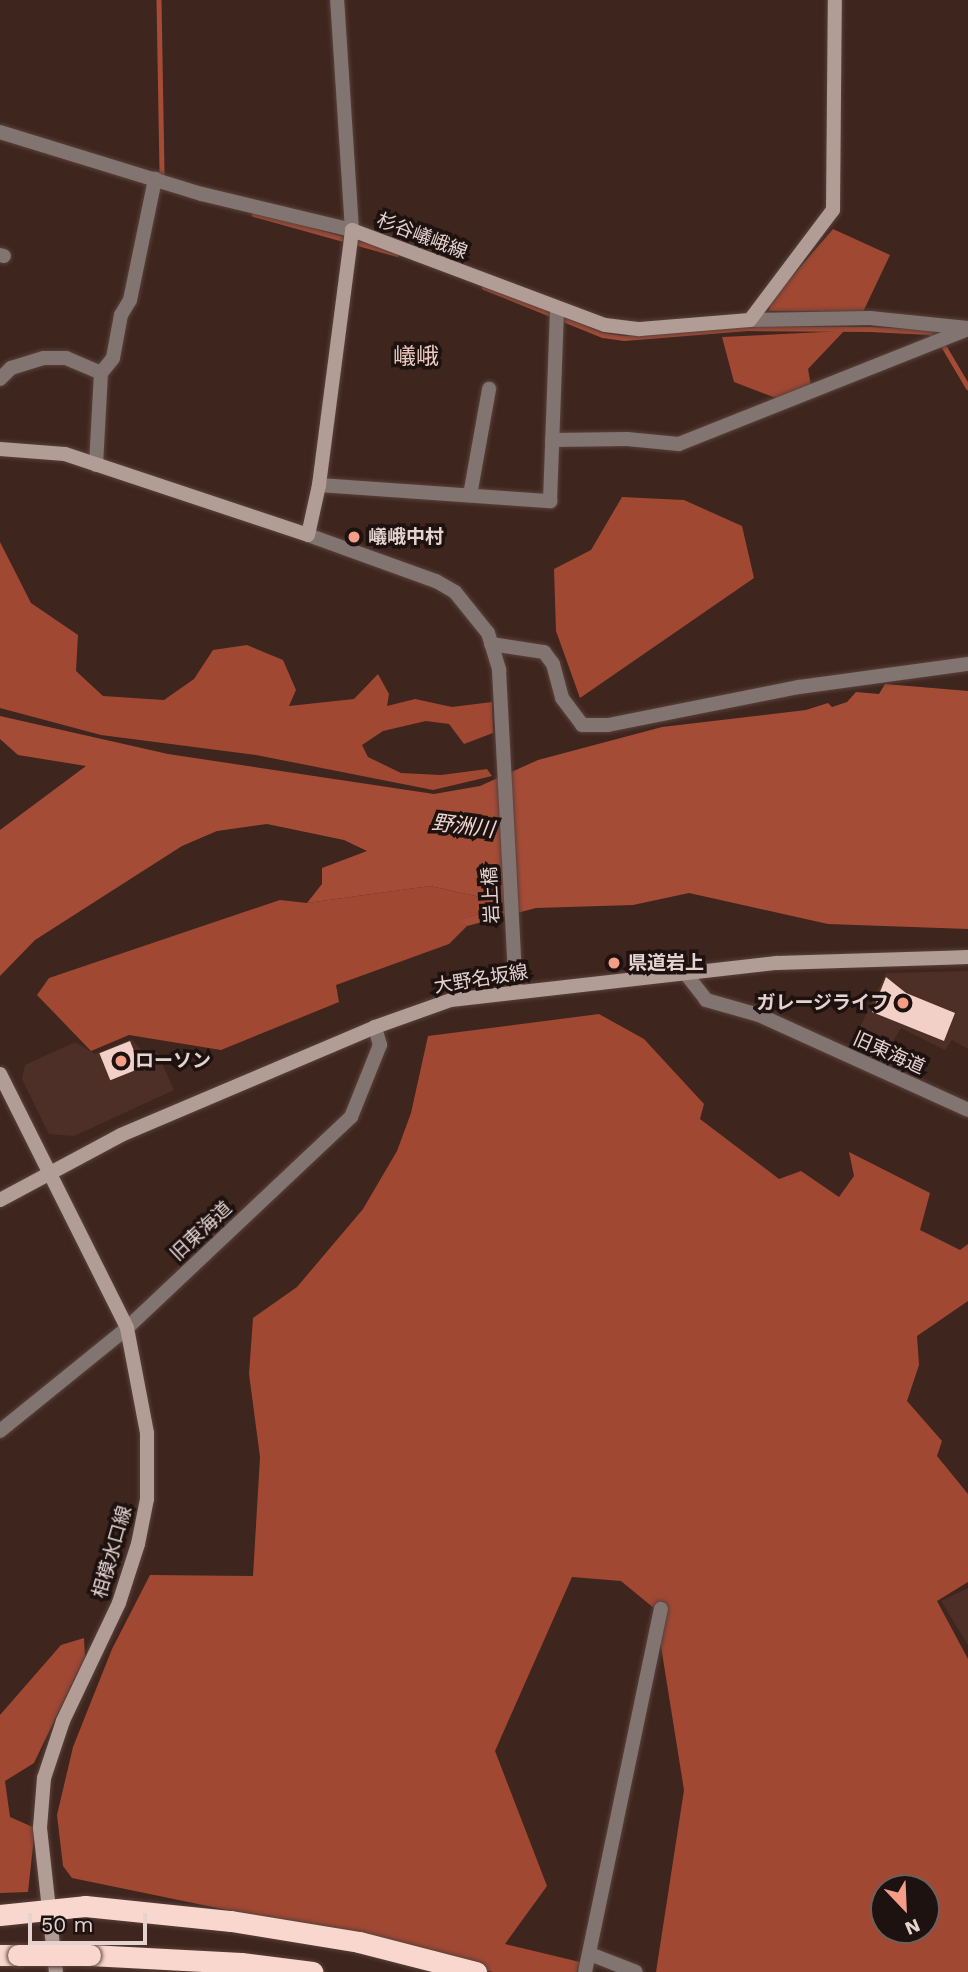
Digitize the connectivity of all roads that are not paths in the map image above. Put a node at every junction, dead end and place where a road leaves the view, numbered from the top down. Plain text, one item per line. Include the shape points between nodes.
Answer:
1 (337, 0) edge
2 (835, 0) edge
3 (0, 132) edge
4 (155, 179) junction
5 (352, 230) junction
6 (557, 309) junction
7 (750, 320) junction
8 (968, 328) edge
9 (101, 373) junction
10 (0, 379) edge
11 (489, 389) dead end
12 (552, 440) junction
13 (0, 450) edge
14 (96, 464) junction
15 (319, 485) junction
16 (470, 495) junction
17 (308, 535) junction
18 (491, 644) junction
19 (968, 664) edge
20 (968, 957) edge
21 (686, 974) junction
22 (516, 991) junction
23 (375, 1027) junction
24 (0, 1074) edge
25 (968, 1110) edge
26 (47, 1171) junction
27 (0, 1200) edge
28 (127, 1328) junction
29 (0, 1431) edge
30 (661, 1609) dead end
31 (51, 1910) junction
32 (0, 1914) edge
33 (9, 1955) edge
34 (588, 1962) edge
35 (56, 1972) edge
36 (312, 1972) edge
37 (476, 1972) edge
38 (636, 1972) edge

1 - 5 street
2 - 7 main road via 833,210
3 - 4 street
4 - 5 street
4 - 9 street via 130,300 121,315 113,358
5 - 6 main road, 杉谷嶬峨線
5 - 15 main road, 杉谷嶬峨線
6 - 7 main road, 杉谷嶬峨線 via 605,325 639,329
6 - 12 street
7 - 8 street via 870,318
8 - 12 street via 679,444
9 - 10 street via 66,358 44,358 11,368
9 - 14 street
11 - 16 street
12 - 16 street via 550,501
13 - 14 main road via 65,454
14 - 17 main road
15 - 16 street
15 - 17 main road, 杉谷嶬峨線
17 - 18 street, 岩上橋 via 436,580 455,592 488,633
18 - 19 street via 544,652 553,664 562,698 582,725 608,725 799,687
18 - 22 street, 岩上橋 via 499,670
20 - 21 main road, 大野名坂線 via 777,963
21 - 22 main road, 大野名坂線
21 - 25 street, 旧東海道 via 706,1000 760,1015
22 - 23 main road, 大野名坂線 via 451,1000
23 - 26 main road, 大野名坂線
23 - 28 street, 旧東海道 via 380,1045 351,1117
24 - 26 main road, 相模水口線
26 - 27 main road, 大野名坂線
26 - 28 main road, 相模水口線
28 - 29 street, 旧東海道
28 - 31 main road, 相模水口線 via 147,1433 146,1499 119,1603 63,1721 44,1778 40,1828
30 - 34 street
31 - 32 highway
31 - 35 main road, 相模水口線
31 - 37 highway via 85,1906 231,1921 359,1942
33 - 36 highway, bridge via 242,1963
34 - 38 street

